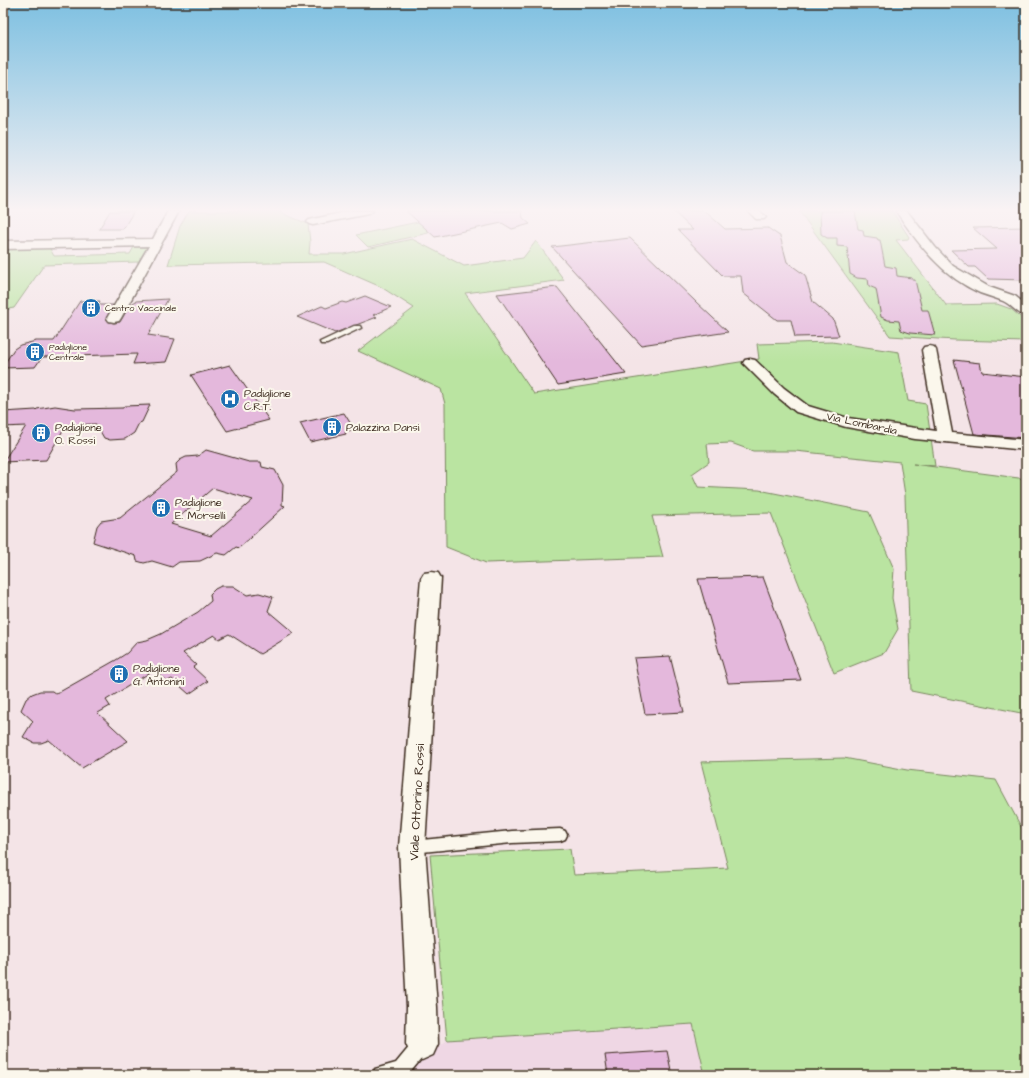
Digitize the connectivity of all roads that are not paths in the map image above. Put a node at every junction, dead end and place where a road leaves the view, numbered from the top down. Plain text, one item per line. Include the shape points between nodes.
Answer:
1 (146, 261) edge
2 (942, 261) edge
3 (1026, 298) edge
4 (1010, 299) junction
5 (1026, 312) edge
6 (114, 318) dead end
7 (357, 328) dead end
8 (324, 342) dead end
9 (930, 350) dead end
10 (750, 363) dead end
11 (945, 438) junction
12 (1026, 445) edge
13 (431, 578) dead end
14 (560, 835) dead end
15 (412, 847) junction
16 (422, 1044) joint
17 (381, 1075) edge

1 - 6 street
2 - 4 street via 949,269 984,290
3 - 4 street
4 - 5 street
7 - 8 lane
9 - 11 street
10 - 11 street, Via Lombardia via 802,409 846,422
11 - 12 street, Via Lombardia
13 - 15 street, Viale Ottorino Rossi
14 - 15 lane
15 - 16 street, Viale Ottorino Rossi
16 - 17 lane, Viale Ottorino Rossi via 401,1070

